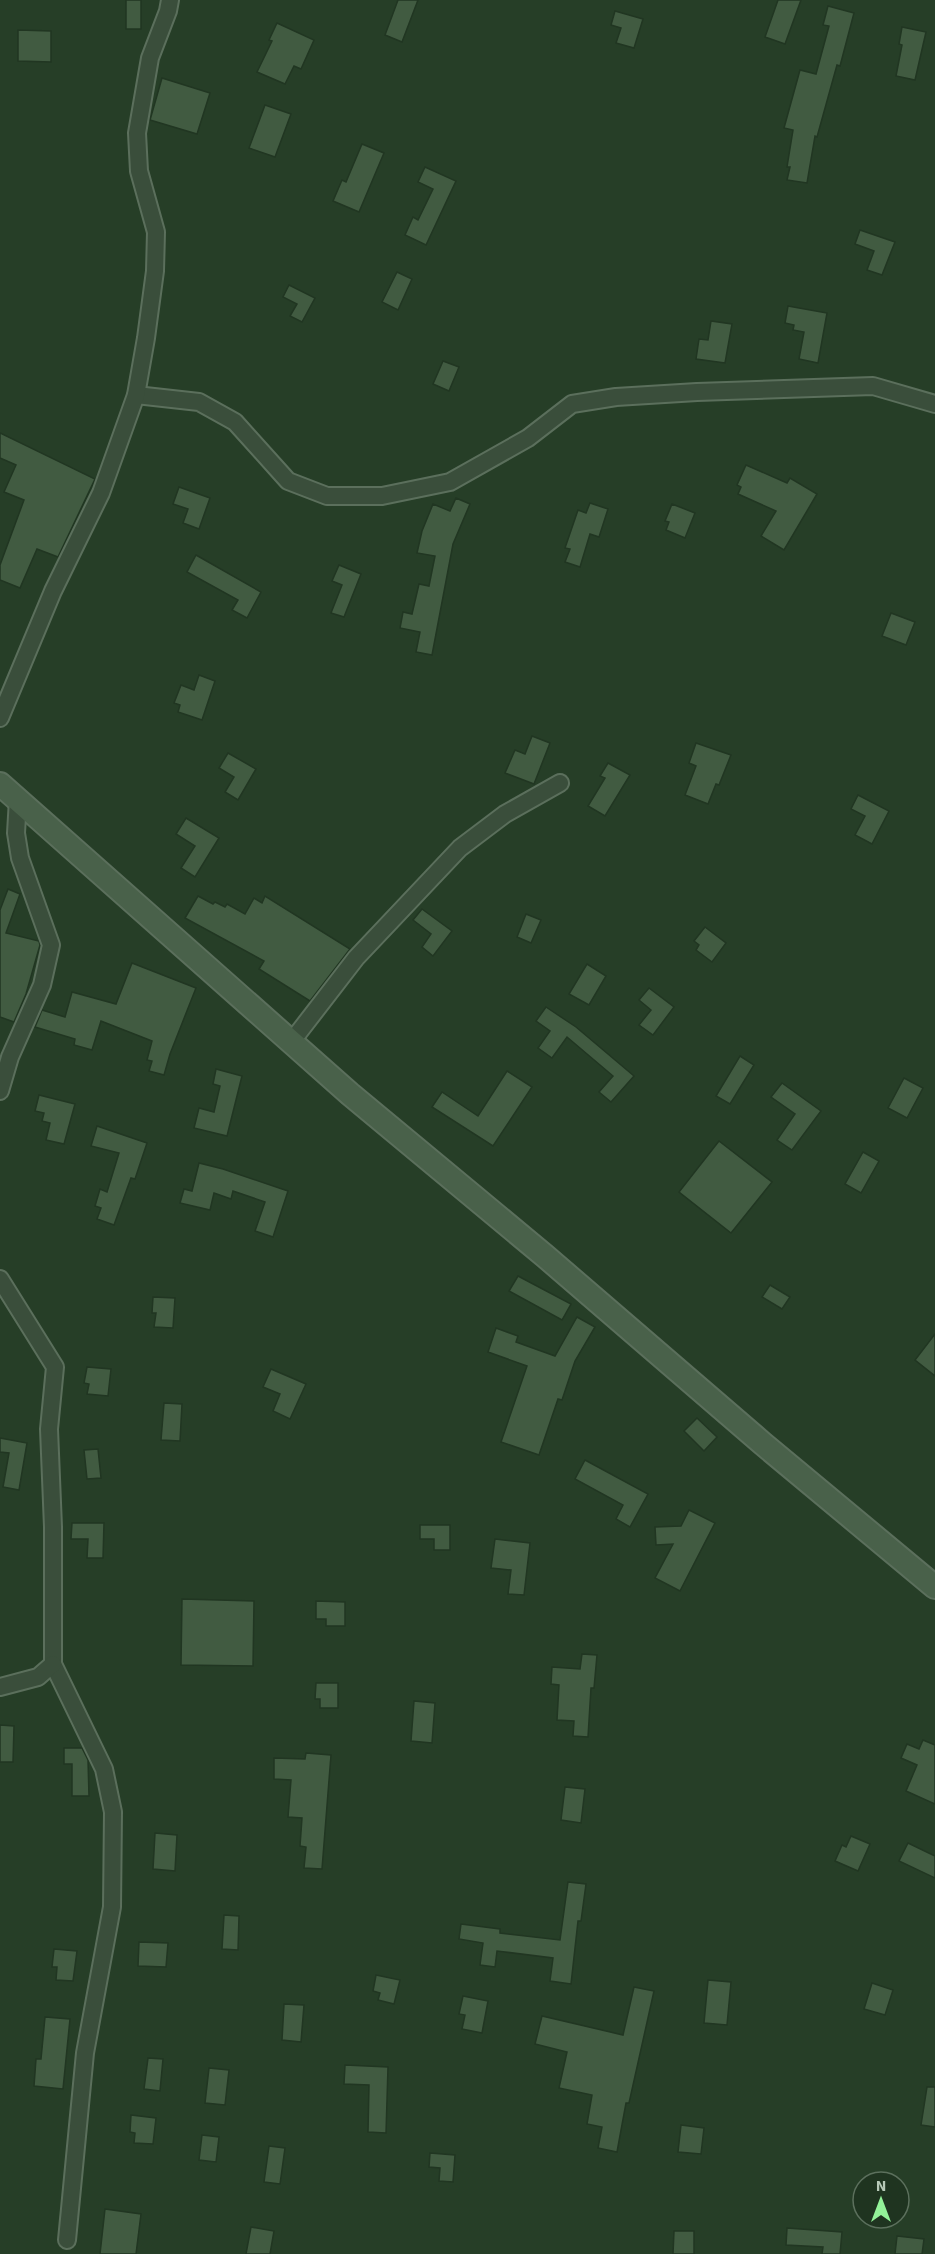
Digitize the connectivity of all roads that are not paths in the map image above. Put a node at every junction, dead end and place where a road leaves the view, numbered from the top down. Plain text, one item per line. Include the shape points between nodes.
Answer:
1 (170, 0) edge
2 (136, 395) junction
3 (935, 404) edge
4 (0, 718) edge
5 (560, 783) dead end
6 (0, 784) edge
7 (18, 799) junction
8 (292, 1041) junction
9 (0, 1091) edge
10 (0, 1280) edge
11 (935, 1587) edge
12 (53, 1664) junction
13 (0, 1687) edge
14 (67, 2240) dead end

1 - 2 street via 150,58 137,133 139,171 156,232 155,271
2 - 3 street via 199,402 235,422 288,481 327,496 382,496 450,482 528,438 572,404 616,397 873,386
2 - 4 street via 101,493 53,591
5 - 8 street via 505,814 460,848 356,958
6 - 7 street
7 - 8 street
7 - 9 street via 16,833 20,858 51,945 42,985 10,1057
8 - 11 street
10 - 12 street via 55,1367 50,1429
12 - 13 street via 38,1677
12 - 14 street via 104,1768 113,1812 112,1907 85,2053

